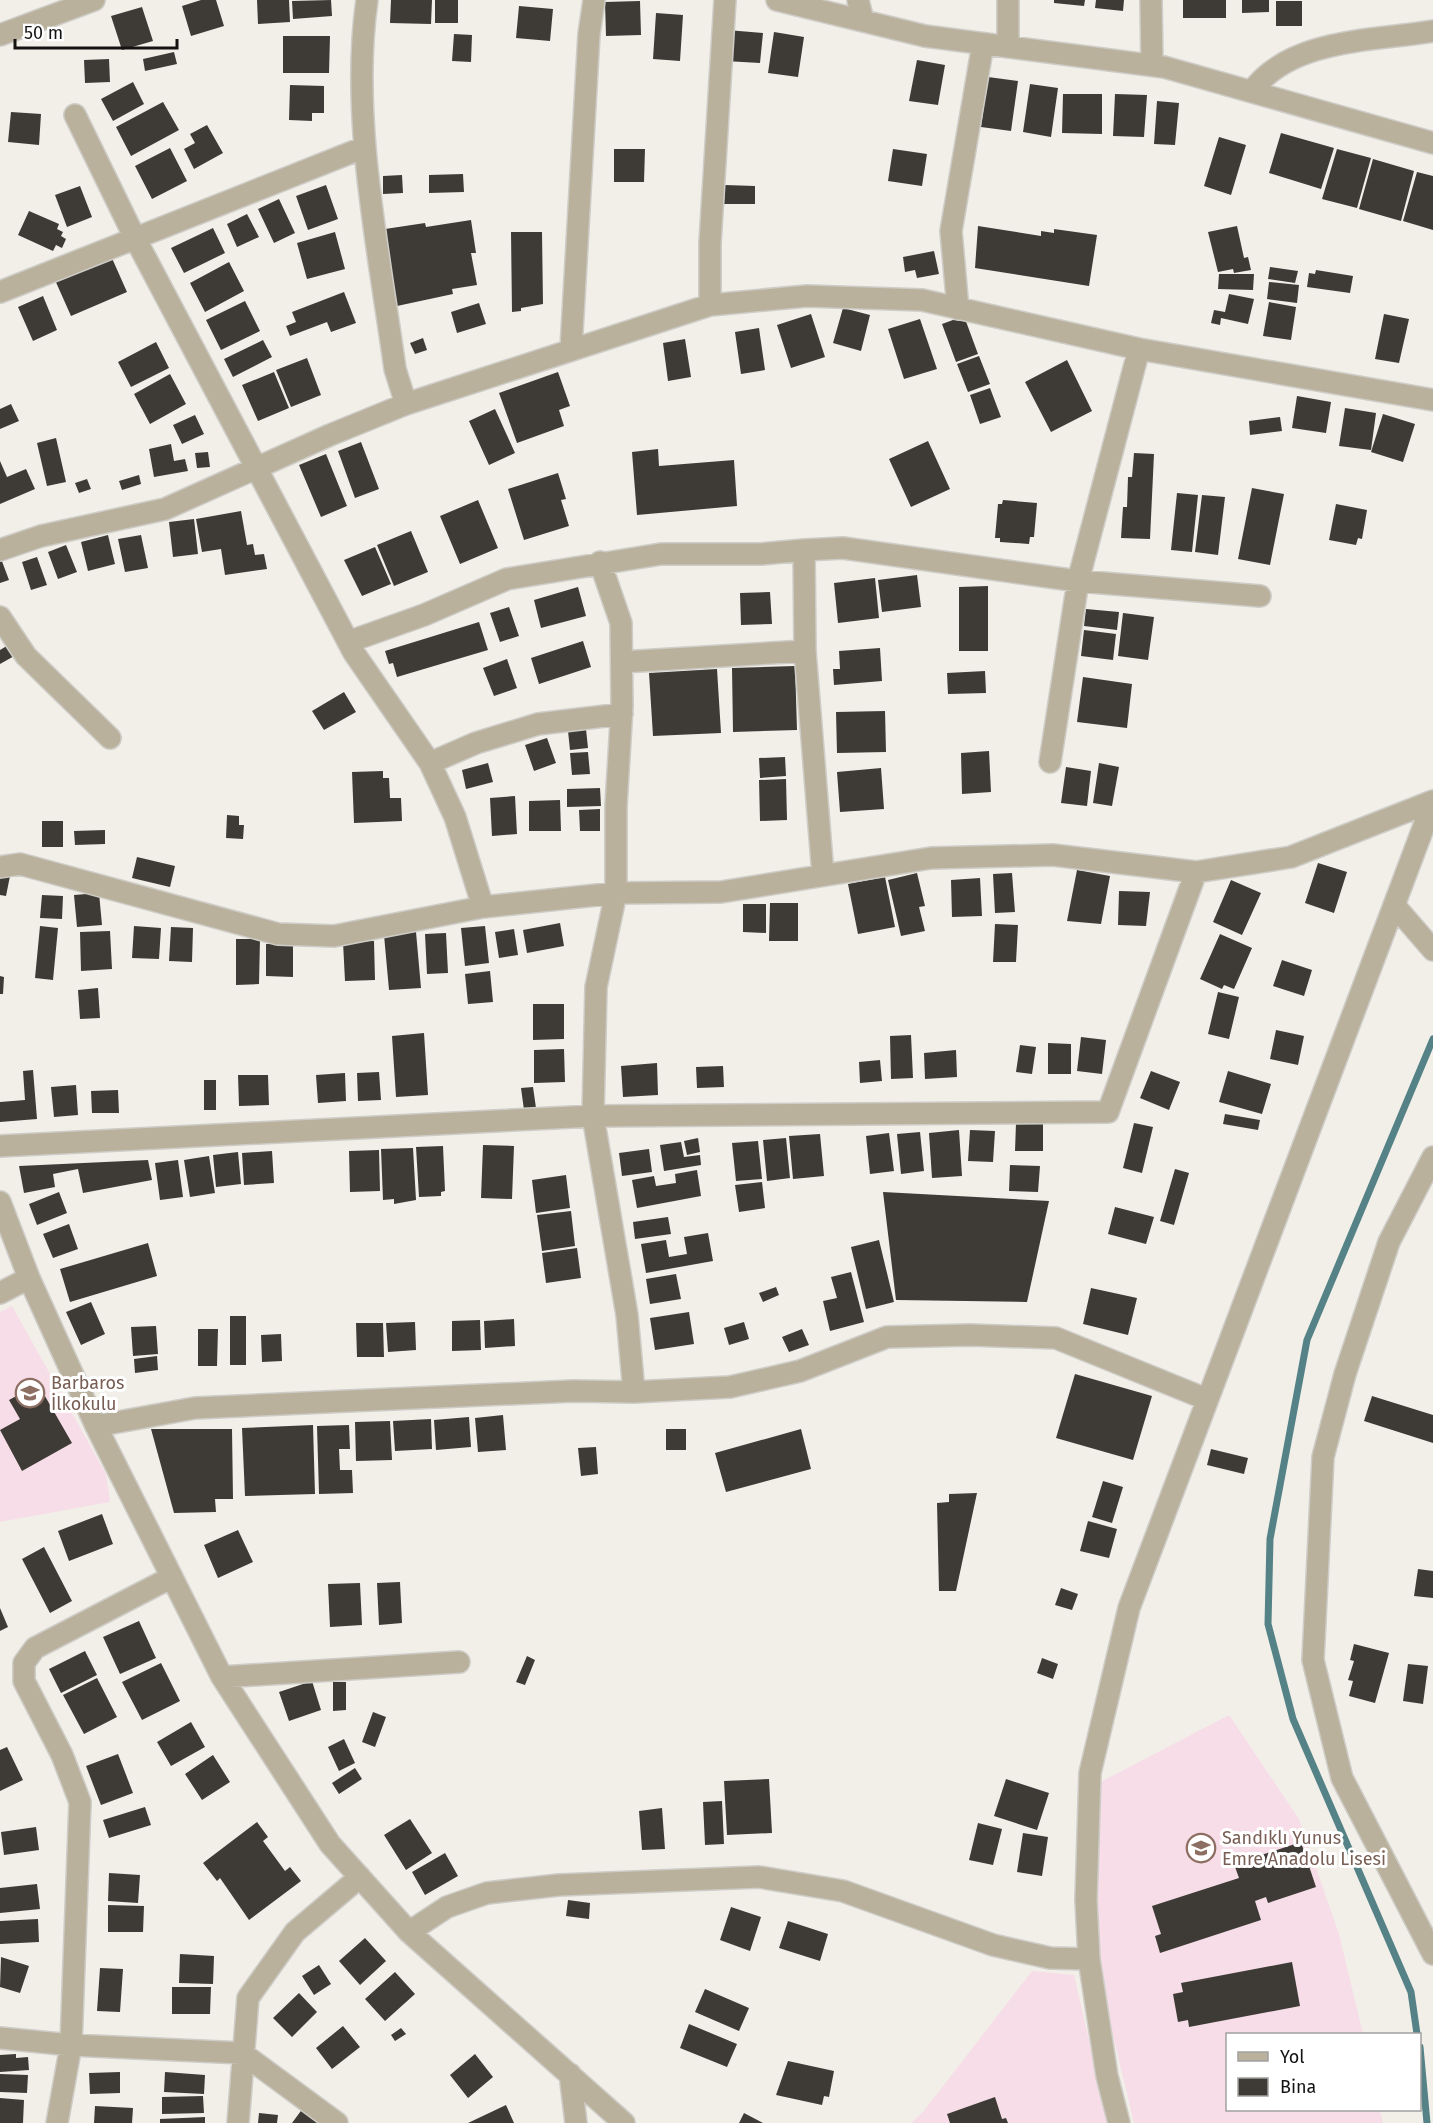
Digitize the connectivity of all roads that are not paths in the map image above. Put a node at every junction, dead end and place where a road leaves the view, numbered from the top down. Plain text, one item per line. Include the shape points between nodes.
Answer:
1 (93, 0) edge
2 (367, 0) edge
3 (594, 0) edge
4 (725, 0) edge
5 (777, 0) edge
6 (858, 0) edge
7 (1008, 0) edge
8 (1151, 0) edge
9 (55, 7) edge
10 (863, 21) junction
11 (1433, 31) edge
12 (0, 35) edge
13 (983, 44) junction
14 (1008, 47) junction
15 (1152, 65) junction
16 (1252, 91) junction
17 (75, 115) dead end
18 (1433, 143) edge
19 (365, 147) junction
20 (135, 238) junction
21 (0, 291) edge
22 (710, 305) junction
23 (958, 309) junction
24 (571, 349) junction
25 (1139, 350) junction
26 (1433, 400) edge
27 (406, 404) junction
28 (256, 468) junction
29 (0, 550) edge
30 (804, 550) junction
31 (600, 562) junction
32 (1078, 581) junction
33 (1260, 596) dead end
34 (0, 617) edge
35 (348, 642) junction
36 (805, 651) junction
37 (622, 662) junction
38 (622, 714) junction
39 (110, 738) dead end
40 (1050, 762) dead end
41 (430, 763) junction
42 (1433, 802) edge
43 (0, 867) edge
44 (1196, 872) junction
45 (823, 875) junction
46 (616, 893) junction
47 (1394, 905) junction
48 (483, 908) junction
49 (1433, 950) edge
50 (593, 1116) junction
51 (0, 1146) edge
52 (1433, 1157) edge
53 (0, 1202) edge
54 (29, 1278) junction
55 (0, 1293) edge
56 (634, 1392) junction
57 (1206, 1399) junction
58 (96, 1426) junction
59 (172, 1577) junction
60 (459, 1662) dead end
61 (222, 1677) junction
62 (360, 1877) junction
63 (409, 1932) junction
64 (1433, 1954) edge
65 (1089, 1959) junction
66 (0, 2038) edge
67 (70, 2045) junction
68 (242, 2053) junction
69 (570, 2074) junction
70 (57, 2123) edge
71 (238, 2123) edge
72 (337, 2123) edge
73 (576, 2123) edge
74 (624, 2123) edge
75 (1119, 2123) edge

1 - 9 street
2 - 19 street via 362,33
3 - 24 street
4 - 22 street via 710,243
5 - 10 street
6 - 10 street
7 - 14 street
8 - 15 street
9 - 12 street
10 - 13 street via 925,36
11 - 16 street via 1316,51 1264,74
13 - 14 street
13 - 23 street via 951,231
14 - 15 street
15 - 16 street
16 - 18 street
17 - 20 street
19 - 20 street
19 - 27 street via 395,369
20 - 21 street
20 - 28 street
22 - 23 street via 807,296 922,300
22 - 24 street
23 - 25 street
24 - 27 street
25 - 26 street
25 - 32 street
27 - 28 street
28 - 29 street via 165,509 41,536
28 - 35 street
30 - 31 street via 661,554
30 - 32 street via 843,548
30 - 36 street
31 - 35 street via 507,579
31 - 37 street via 621,623
32 - 33 street
32 - 40 street
34 - 39 street via 26,656
35 - 41 street
36 - 37 street
36 - 45 street
37 - 38 street
38 - 41 street via 538,724 476,743
38 - 46 street
41 - 48 street via 455,817
42 - 44 street via 1291,857
42 - 47 street
43 - 48 street via 20,864 278,934 334,936
44 - 45 street via 1053,855 931,858
44 - 50 street via 1108,1112
45 - 46 street via 721,892
46 - 48 street
46 - 50 street via 596,987
47 - 49 street
47 - 57 street
50 - 51 street
50 - 56 street via 627,1315
52 - 64 street via 1389,1242 1345,1374 1323,1457 1313,1660 1342,1778
53 - 54 street
54 - 55 street
54 - 58 street
56 - 57 street via 730,1387 800,1371 887,1337 970,1335 1056,1338
56 - 58 street via 573,1391 195,1407
57 - 65 street via 1129,1608 1090,1773 1086,1900
58 - 59 street
59 - 61 street
59 - 67 street via 35,1648 24,1663 24,1681 62,1755 80,1802
60 - 61 street
61 - 62 street via 330,1844
62 - 63 street
62 - 68 street via 295,1932 248,1998
63 - 65 street via 447,1907 487,1893 559,1885 759,1878 843,1891 993,1945 1050,1958
63 - 69 street
65 - 75 street via 1107,2076
66 - 67 street
67 - 68 street
67 - 70 street
68 - 71 street
68 - 72 street
69 - 73 street
69 - 74 street

